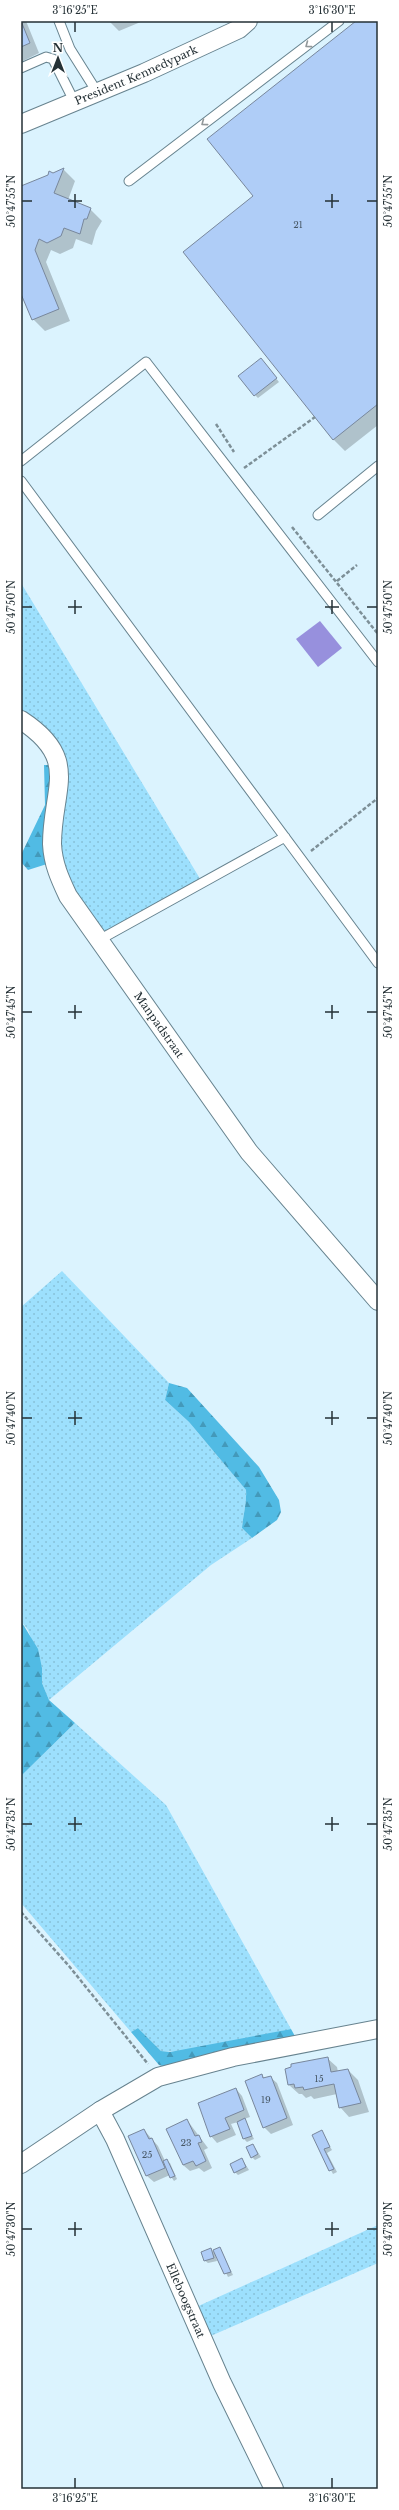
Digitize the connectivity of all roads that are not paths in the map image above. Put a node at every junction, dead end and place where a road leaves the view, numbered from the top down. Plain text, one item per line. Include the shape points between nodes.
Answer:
1 (59, 21) edge
2 (248, 21) edge
3 (339, 21) edge
4 (21, 68) edge
5 (97, 92) junction
6 (74, 101) junction
7 (21, 124) edge
8 (129, 181) dead end
9 (21, 461) edge
10 (378, 466) edge
11 (21, 481) edge
12 (318, 515) dead end
13 (378, 662) edge
14 (21, 720) edge
15 (285, 837) junction
16 (99, 940) junction
17 (378, 963) edge
18 (378, 1301) edge
19 (378, 2029) edge
20 (100, 2111) junction
21 (21, 2164) edge
22 (274, 2489) edge

1 - 5 lane via 70,49
2 - 5 street, President Kennedypark via 239,29
3 -> 8 lane
4 - 6 lane via 46,57 54,58
5 - 6 street, President Kennedypark
6 - 7 street, President Kennedypark
9 - 13 lane via 146,362
10 - 12 lane
11 - 15 lane
14 - 16 street, Manpadstraat via 46,739 58,766 59,792 52,844 55,869 68,896
15 - 16 lane
15 - 17 lane
16 - 18 street, Manpadstraat via 250,1152
19 - 20 street via 233,2057 158,2077
20 - 21 street
20 - 22 street, Elleboogstraat via 115,2139 222,2383

